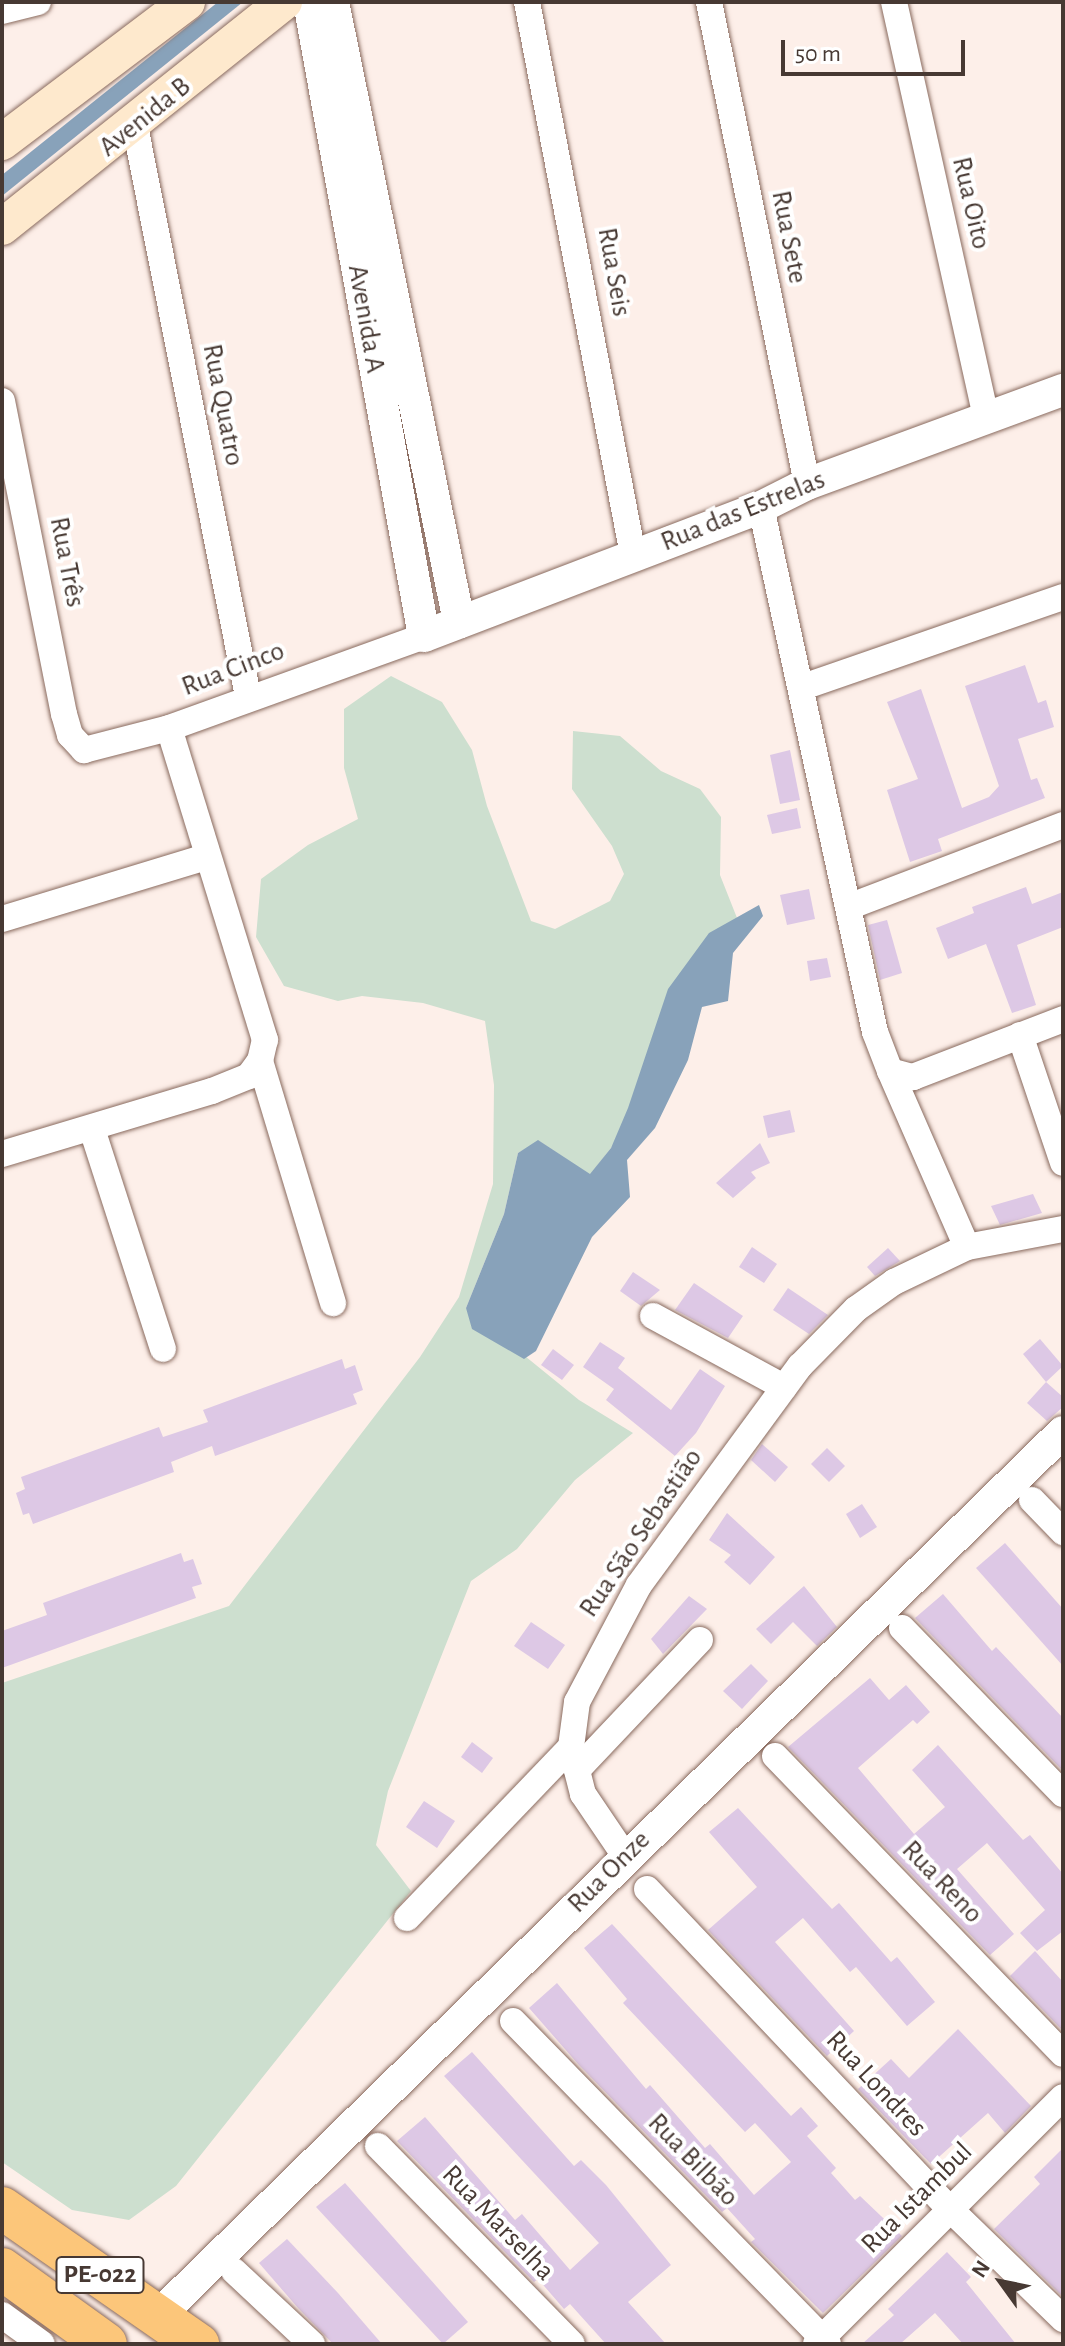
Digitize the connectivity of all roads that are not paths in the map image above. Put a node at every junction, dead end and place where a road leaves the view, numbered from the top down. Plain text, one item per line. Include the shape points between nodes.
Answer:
1 (38, 2) edge
2 (187, 2) edge
3 (284, 2) edge
4 (309, 2) edge
5 (333, 2) edge
6 (527, 2) edge
7 (709, 2) edge
8 (894, 2) edge
9 (2, 11) edge
10 (135, 126) junction
11 (2, 142) edge
12 (2, 227) edge
13 (1063, 390) edge
14 (2, 401) edge
15 (986, 418) junction
16 (807, 484) junction
17 (761, 507) junction
18 (633, 555) junction
19 (1063, 597) edge
20 (459, 622) junction
21 (424, 636) junction
22 (803, 687) junction
23 (248, 696) junction
24 (169, 728) junction
25 (70, 735) joint
26 (1063, 825) edge
27 (206, 857) junction
28 (851, 906) junction
29 (2, 919) edge
30 (1063, 1019) edge
31 (1020, 1035) junction
32 (260, 1061) junction
33 (902, 1074) junction
34 (92, 1129) junction
35 (2, 1154) edge
36 (1063, 1163) edge
37 (1063, 1229) edge
38 (967, 1247) junction
39 (333, 1303) dead end
40 (653, 1316) dead end
41 (163, 1349) dead end
42 (784, 1387) junction
43 (1063, 1432) edge
44 (1032, 1500) dead end
45 (1063, 1532) edge
46 (902, 1628) dead end
47 (700, 1640) dead end
48 (775, 1756) dead end
49 (574, 1758) junction
50 (1063, 1794) edge
51 (625, 1856) junction
52 (647, 1889) dead end
53 (407, 1918) dead end
54 (513, 2021) dead end
55 (1063, 2054) edge
56 (1063, 2097) edge
57 (378, 2146) dead end
58 (2, 2208) edge
59 (950, 2209) junction
60 (2, 2269) edge
61 (234, 2271) dead end
62 (2, 2315) edge
63 (158, 2316) junction
64 (1063, 2319) edge
65 (822, 2342) edge
66 (42, 2344) edge
67 (106, 2344) edge
68 (198, 2344) edge
69 (312, 2344) edge
70 (572, 2344) edge

1 - 9 street
2 - 11 main road
3 - 10 main road, Avenida B
4 - 21 street, Avenida A
5 - 20 street, Avenida A
6 - 18 street, Rua Seis
7 - 16 street, Rua Sete
8 - 15 street, Rua Oito
10 - 12 main road, Avenida B
10 - 23 street, Rua Quatro
13 - 15 street, Rua das Estrelas
14 - 25 street, Rua Três
15 - 16 street, Rua das Estrelas
16 - 17 street, Rua das Estrelas
17 - 18 street, Rua das Estrelas
17 - 22 street
18 - 20 street, Rua das Estrelas
19 - 22 street
20 - 21 street, Rua das Estrelas
21 - 23 street, Rua Cinco
22 - 28 street
23 - 24 street, Rua Cinco
24 - 25 street, Rua Cinco via 99,750 84,750
24 - 27 street
26 - 28 street
27 - 29 street
27 - 32 street via 265,1040
28 - 33 street via 875,1032
30 - 31 street
31 - 33 street
31 - 36 street
32 - 34 street via 249,1076 225,1086
32 - 39 street
33 - 38 street
34 - 35 street
34 - 41 street
37 - 38 street, Rua São Sebastião
38 - 42 street, Rua São Sebastião via 894,1282 856,1309
40 - 42 street
42 - 49 street, Rua São Sebastião via 639,1585 608,1636 577,1702
43 - 51 street, Rua Onze
44 - 45 street
46 - 50 street
47 - 49 street
48 - 55 street, Rua Reno
49 - 51 street, Rua São Sebastião via 583,1794
49 - 53 street
51 - 63 street, Rua Onze
52 - 59 street, Rua Londres
54 - 65 street, Rua Bilbão
56 - 59 street, Rua Istambul
57 - 70 street, Rua Marselha
58 - 63 highway, PE-022
59 - 64 street, Rua Londres
59 - 65 street, Rua Istambul
60 - 67 highway, PE-022
61 - 69 street
62 - 66 street
63 - 68 highway, PE-022

